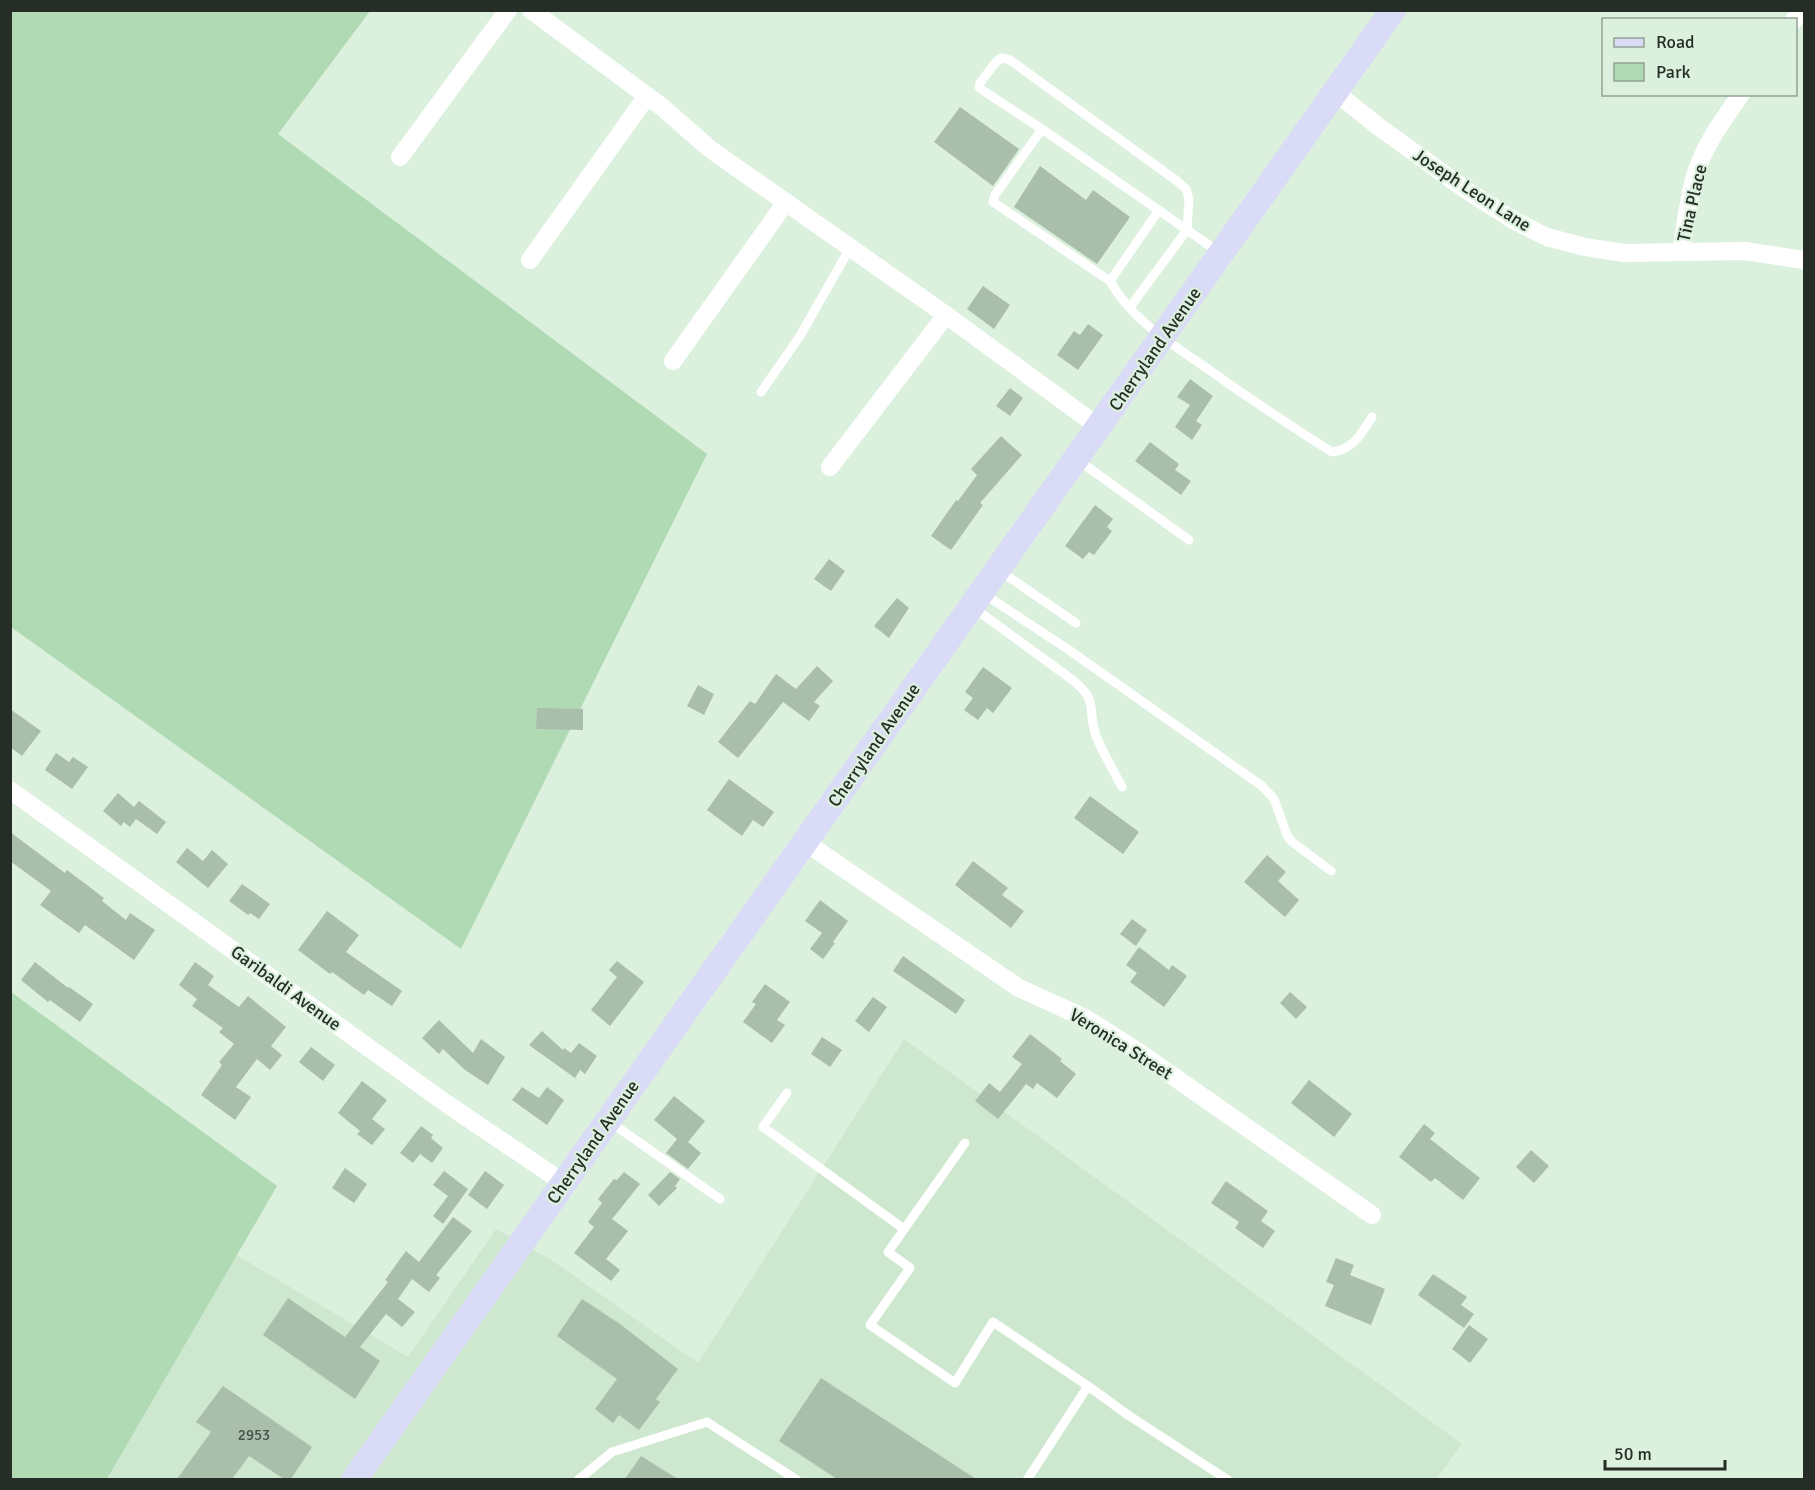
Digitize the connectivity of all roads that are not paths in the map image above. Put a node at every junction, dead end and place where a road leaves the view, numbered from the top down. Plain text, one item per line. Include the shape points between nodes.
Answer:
1 (508, 10) edge
2 (531, 10) edge
3 (1393, 10) edge
4 (1335, 92) junction
5 (647, 96) junction
6 (1740, 96) edge
7 (1042, 129) junction
8 (400, 157) dead end
9 (786, 202) junction
10 (1159, 210) junction
11 (1187, 230) junction
12 (850, 248) junction
13 (1681, 252) junction
14 (1222, 254) junction
15 (530, 260) dead end
16 (1804, 260) edge
17 (1110, 281) junction
18 (1130, 307) junction
19 (946, 315) junction
20 (1163, 337) junction
21 (673, 361) dead end
22 (761, 392) dead end
23 (1372, 417) dead end
24 (1099, 427) junction
25 (1076, 459) junction
26 (830, 467) dead end
27 (1189, 540) dead end
28 (998, 570) junction
29 (977, 600) junction
30 (1076, 623) dead end
31 (1122, 787) dead end
32 (10, 789) edge
33 (806, 842) junction
34 (1331, 871) dead end
35 (787, 1093) dead end
36 (608, 1120) junction
37 (965, 1143) dead end
38 (564, 1183) junction
39 (720, 1199) dead end
40 (1372, 1215) dead end
41 (904, 1229) junction
42 (1088, 1386) junction
43 (354, 1479) edge
44 (579, 1479) edge
45 (797, 1479) edge
46 (1027, 1479) edge
47 (1228, 1479) edge

1 - 8 street
2 - 5 street
3 - 4 street, Cherryland Avenue
4 - 13 street, Joseph Leon Lane via 1466,190 1547,237 1585,248 1624,253
4 - 14 street, Cherryland Avenue
5 - 9 street via 710,149
5 - 15 street
6 - 13 street, Tina Place via 1716,130 1697,168
7 - 10 lane
7 - 11 lane via 979,87 1000,58 1010,60 1186,189
7 - 17 lane via 993,202
9 - 12 street
9 - 21 street
10 - 11 lane
10 - 17 lane
11 - 14 lane
11 - 18 lane
12 - 19 street
12 - 22 lane via 800,336
13 - 16 street, Joseph Leon Lane via 1745,251
14 - 20 street, Cherryland Avenue
17 - 18 lane
18 - 20 lane
19 - 24 street
19 - 26 street
20 - 23 lane via 1263,409 1332,452 1353,445
20 - 24 street, Cherryland Avenue
24 - 25 street, Cherryland Avenue
25 - 27 lane
25 - 28 street, Cherryland Avenue
28 - 29 street, Cherryland Avenue
28 - 30 lane
29 - 31 lane via 1088,695 1096,734
29 - 33 street, Cherryland Avenue
29 - 34 lane via 1069,650 1262,786 1274,799 1291,841
32 - 38 street, Garibaldi Avenue via 437,1097
33 - 36 street, Cherryland Avenue
33 - 40 street, Veronica Street via 1019,988 1087,1019 1137,1051
35 - 41 lane via 763,1127
36 - 38 street, Cherryland Avenue
36 - 39 lane
37 - 41 lane
38 - 43 street, Cherryland Avenue
41 - 42 lane via 888,1252 910,1268 870,1325 956,1383 993,1322
42 - 46 lane
42 - 47 lane
44 - 45 lane via 612,1452 707,1422

